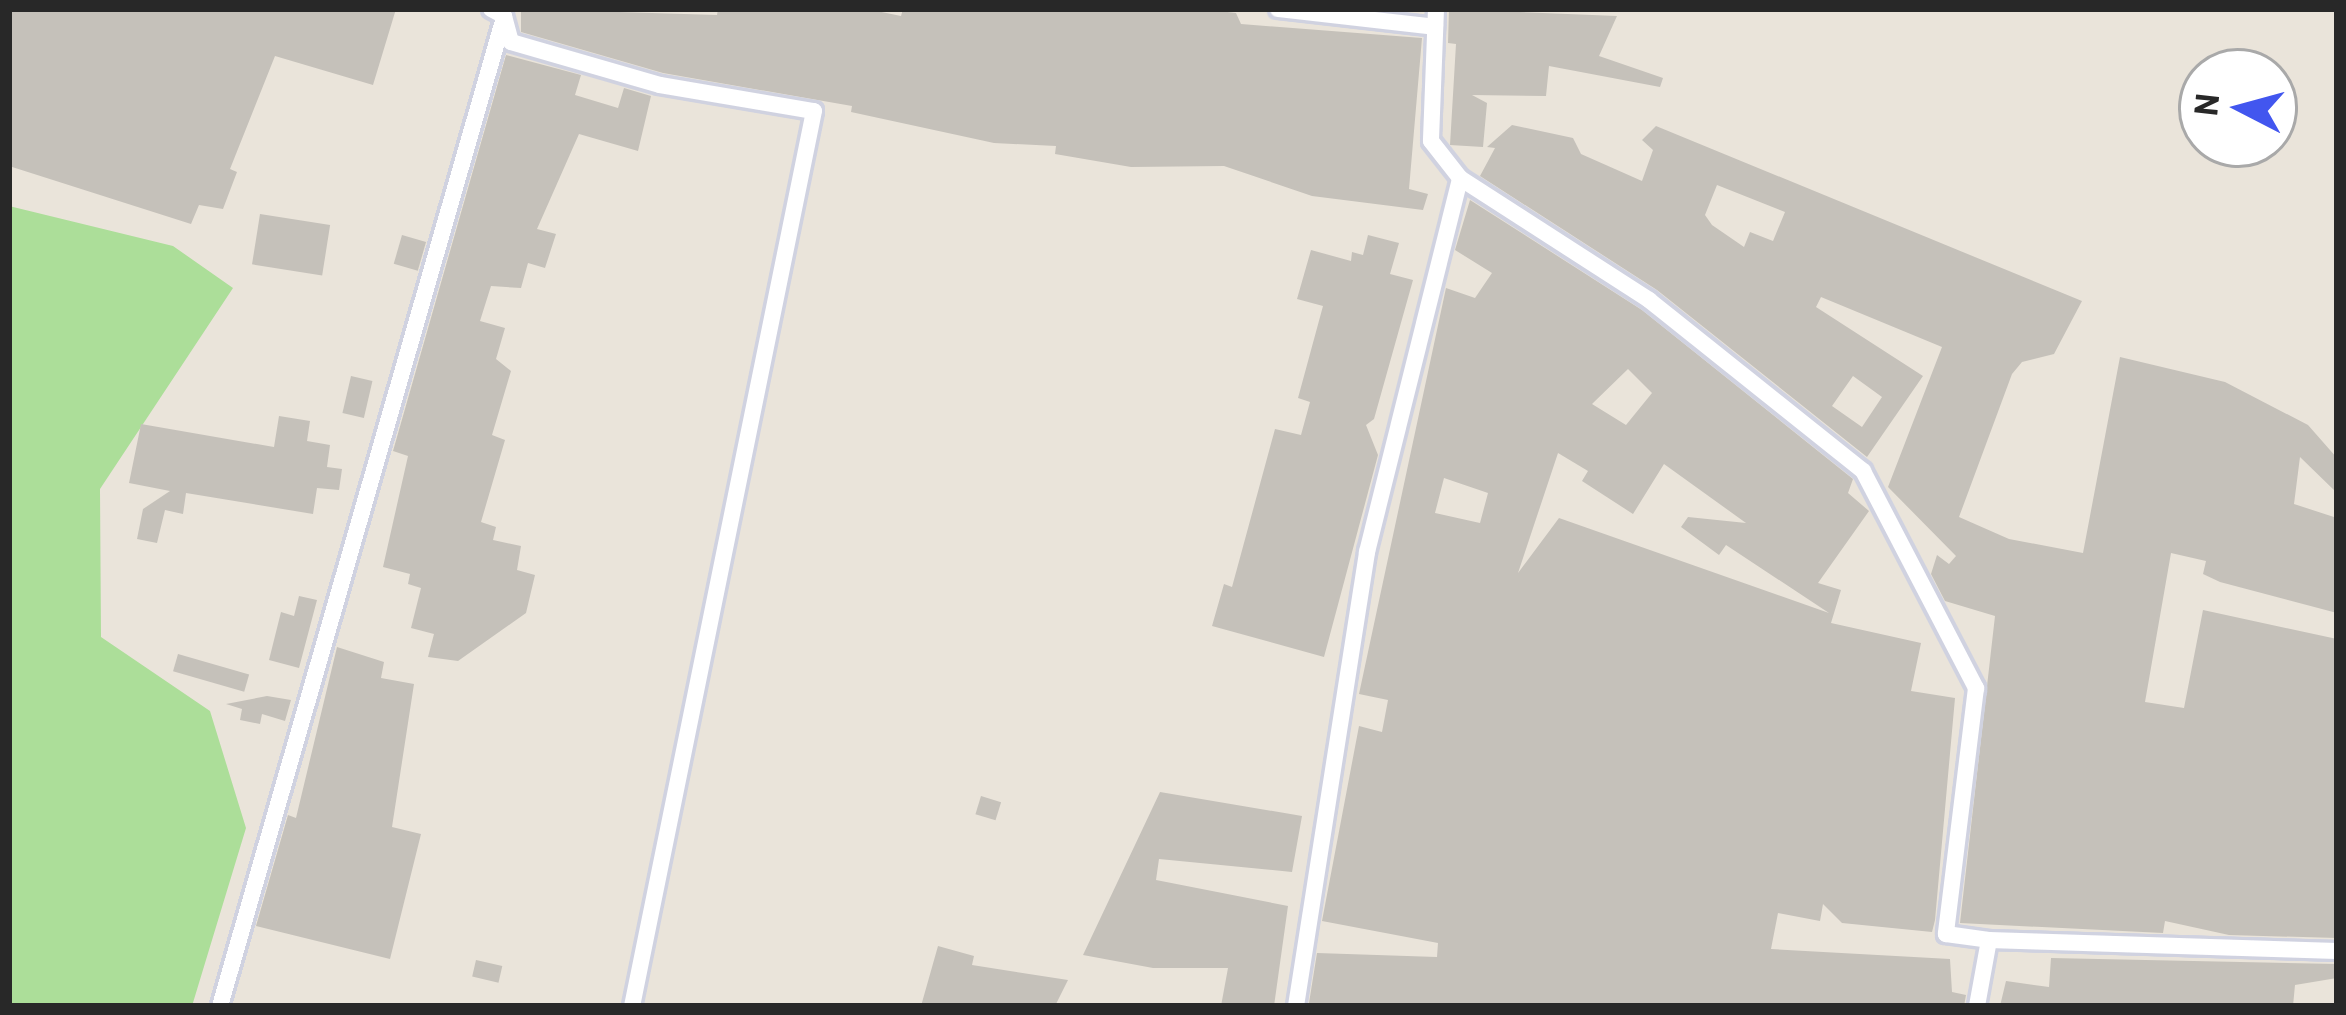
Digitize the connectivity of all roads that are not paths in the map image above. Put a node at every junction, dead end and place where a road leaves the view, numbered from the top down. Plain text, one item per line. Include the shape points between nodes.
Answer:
1 (1278, 9) edge
2 (500, 11) edge
3 (1435, 18) edge
4 (1460, 178) junction
5 (1989, 940) junction
6 (2337, 951) edge
7 (220, 1006) edge
8 (632, 1006) edge
9 (1296, 1006) edge
10 (1977, 1006) edge

1 - 3 street
2 - 7 street
2 - 8 street via 511,42 660,86 814,111
3 - 4 street via 1431,141
4 - 5 street via 1649,300 1864,471 1976,688 1946,934
4 - 9 street via 1367,552
5 - 6 street
5 - 10 street

